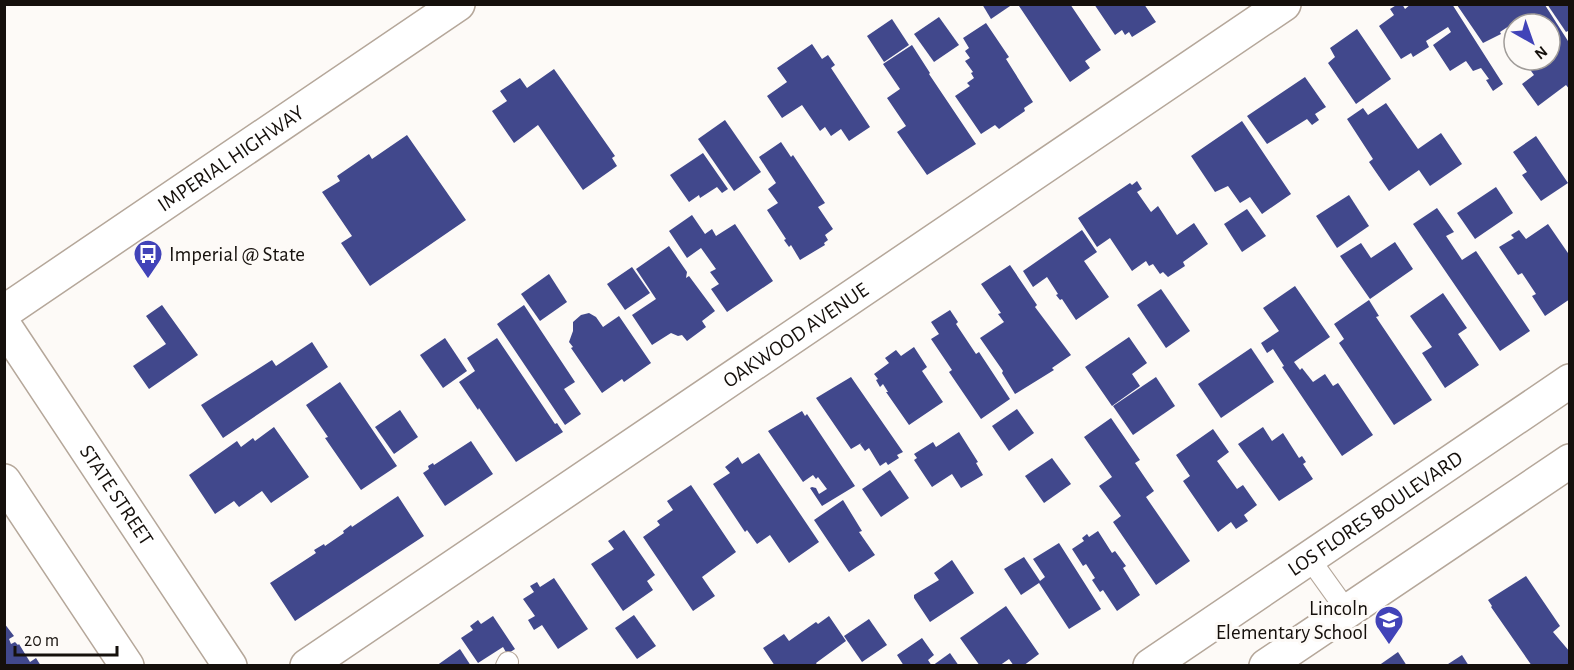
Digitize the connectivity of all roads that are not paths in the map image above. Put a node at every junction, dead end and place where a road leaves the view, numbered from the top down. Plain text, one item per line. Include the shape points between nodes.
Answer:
1 (458, 4) edge
2 (1284, 4) edge
3 (4, 312) edge
4 (4, 325) edge
5 (1569, 381) edge
6 (1569, 461) edge
7 (4, 482) edge
8 (1309, 558) junction
9 (1347, 611) junction
10 (127, 666) edge
11 (230, 666) edge
12 (307, 666) edge
13 (1150, 666) edge
14 (1266, 666) edge

1 - 3 street, IMPERIAL HIGHWAY
2 - 12 street, OAKWOOD AVENUE
4 - 11 street, STATE STREET
5 - 8 street, LOS FLORES BOULEVARD
6 - 9 street
7 - 10 street
8 - 9 lane
8 - 13 street, LOS FLORES BOULEVARD
9 - 14 street

